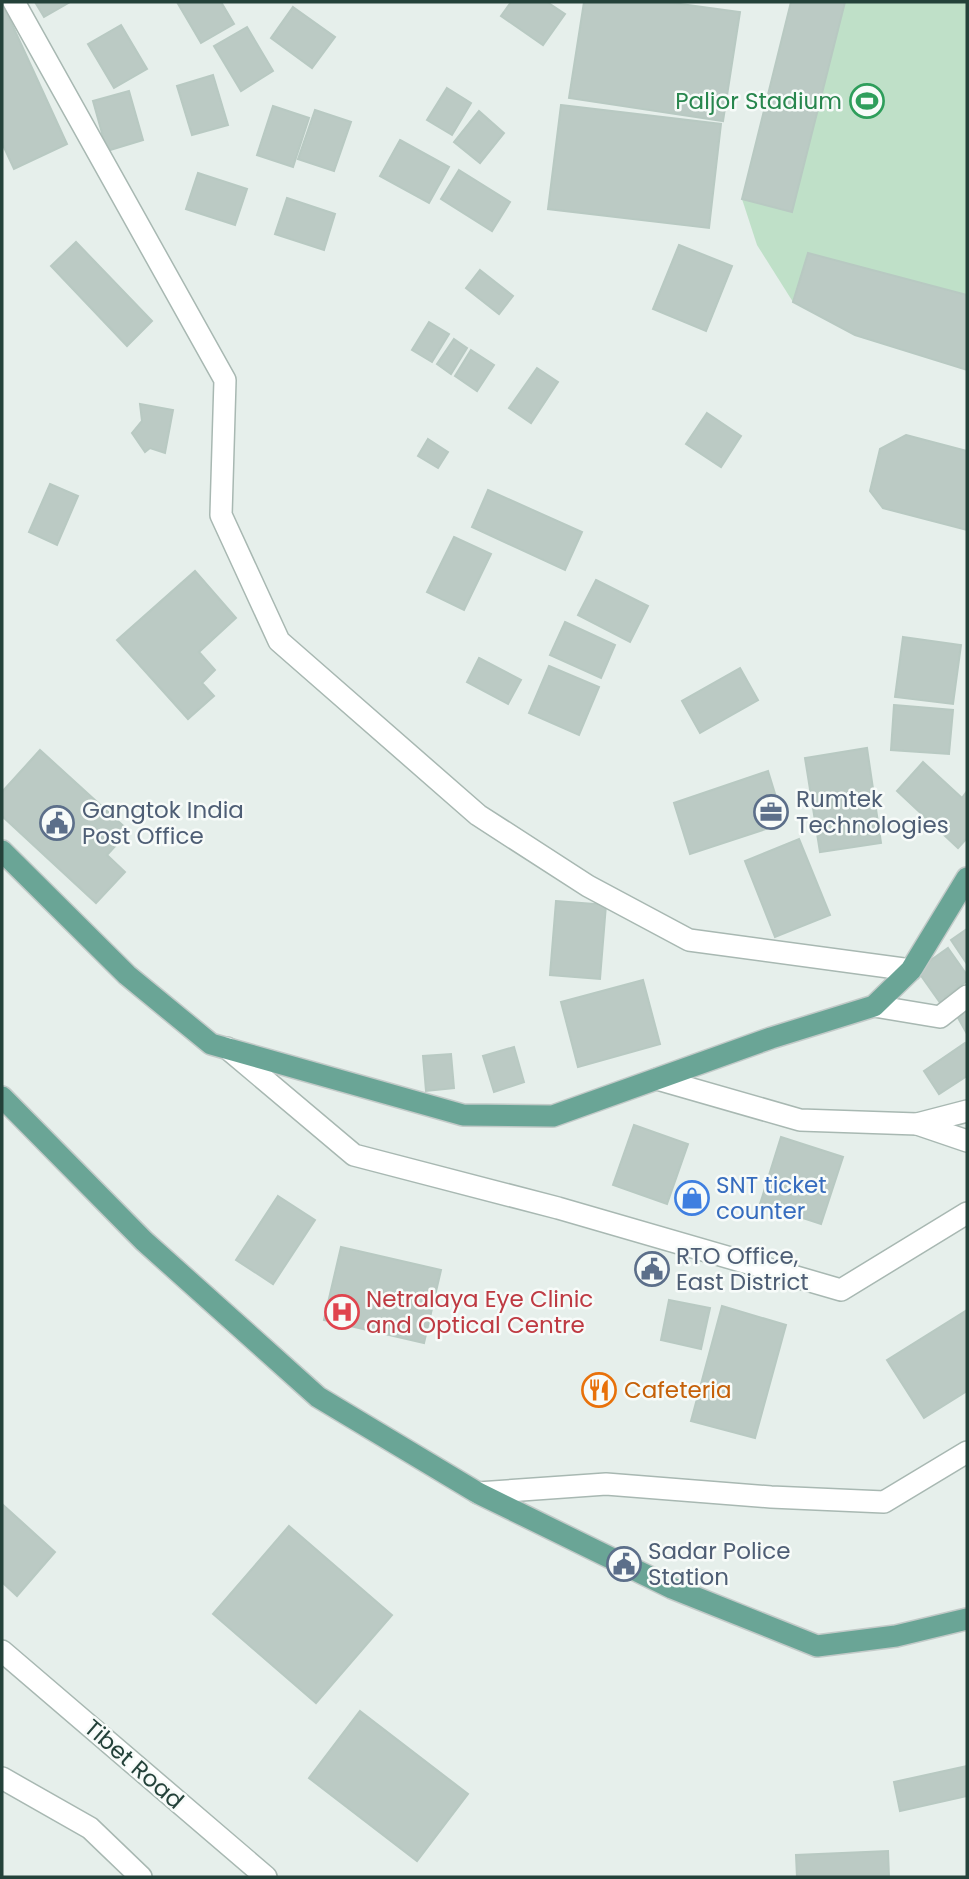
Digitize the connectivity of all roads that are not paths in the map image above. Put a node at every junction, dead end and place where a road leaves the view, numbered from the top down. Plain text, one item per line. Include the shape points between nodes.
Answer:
1 (14, 2) edge
2 (2, 851) edge
3 (967, 878) edge
4 (911, 971) junction
5 (967, 996) edge
6 (874, 1006) junction
7 (228, 1048) junction
8 (657, 1079) junction
9 (2, 1097) edge
10 (967, 1111) edge
11 (917, 1124) junction
12 (967, 1140) edge
13 (967, 1213) edge
14 (967, 1452) edge
15 (478, 1493) junction
16 (967, 1619) edge
17 (2, 1651) edge
18 (2, 1778) edge
19 (141, 1877) edge
20 (267, 1877) edge

1 - 4 street via 225,380 222,515 279,641 478,815 588,886 690,940
2 - 7 main road via 127,975 211,1044
3 - 4 main road
4 - 6 main road
5 - 6 street via 940,1017
6 - 8 main road
7 - 8 main road via 463,1115 553,1116
7 - 13 street via 354,1155 841,1290
8 - 11 street via 800,1120
9 - 15 main road via 144,1241 318,1397
10 - 11 street
11 - 12 street
14 - 15 street via 884,1502 606,1484
15 - 16 main road via 672,1588 817,1647 896,1636
17 - 20 street, Tibet Road
18 - 19 street via 90,1828

